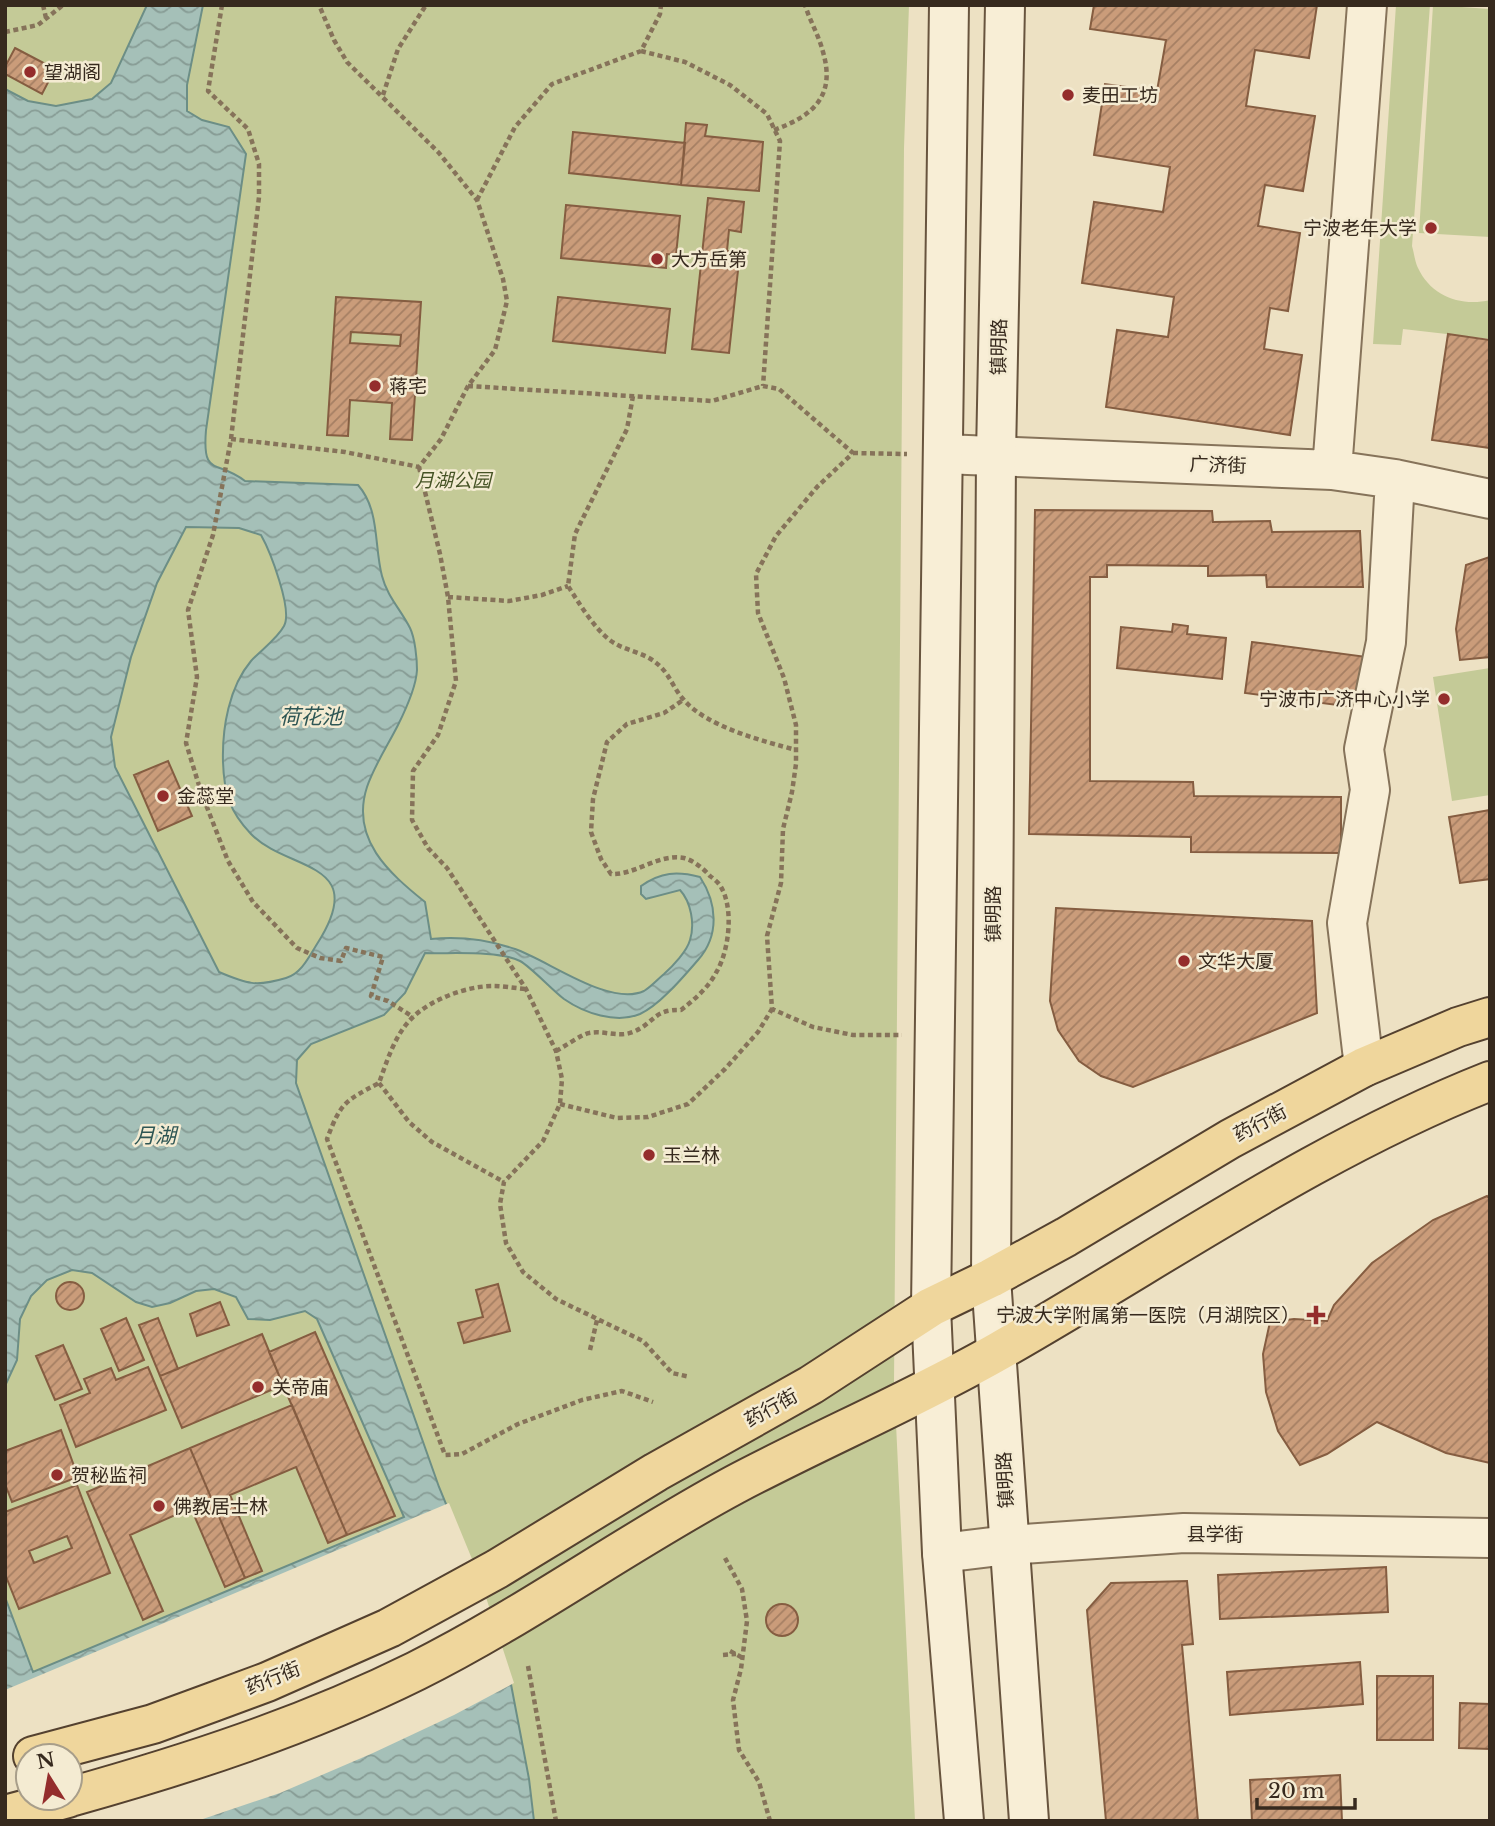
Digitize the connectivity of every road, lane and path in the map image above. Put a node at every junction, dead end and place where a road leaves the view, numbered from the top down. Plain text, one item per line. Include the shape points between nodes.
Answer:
1 (43, 5) edge
2 (63, 5) edge
3 (222, 5) edge
4 (319, 5) edge
5 (426, 5) edge
6 (662, 5) edge
7 (805, 5) edge
8 (949, 5) edge
9 (1005, 5) edge
10 (1367, 5) edge
11 (47, 18) junction
12 (5, 32) edge
13 (641, 51) junction
14 (382, 96) junction
15 (774, 130) junction
16 (477, 200) junction
17 (468, 386) junction
18 (763, 386) junction
19 (633, 396) junction
20 (232, 439) junction
21 (853, 453) junction
22 (925, 454) junction
23 (996, 455) junction
24 (419, 467) junction
25 (1332, 470) junction
26 (1395, 479) junction
27 (1490, 499) edge
28 (568, 586) junction
29 (448, 597) junction
30 (683, 700) junction
31 (796, 750) junction
32 (526, 989) junction
33 (772, 1009) junction
34 (413, 1017) junction
35 (1490, 1017) edge
36 (906, 1035) dead end
37 (556, 1051) junction
38 (1364, 1067) junction
39 (1490, 1081) edge
40 (379, 1083) junction
41 (560, 1104) junction
42 (504, 1182) junction
43 (991, 1278) junction
44 (931, 1307) junction
45 (597, 1321) junction
46 (589, 1350) dead end
47 (998, 1352) junction
48 (690, 1377) dead end
49 (934, 1385) junction
50 (653, 1402) dead end
51 (1490, 1538) edge
52 (1008, 1545) junction
53 (942, 1553) junction
54 (725, 1558) dead end
55 (730, 1651) dead end
56 (723, 1655) dead end
57 (740, 1656) junction
58 (528, 1666) dead end
59 (84, 1743) edge
60 (84, 1793) edge
61 (556, 1821) edge
62 (770, 1821) edge
63 (964, 1821) edge
64 (1029, 1821) edge

1 - 11 path
2 - 11 path
3 - 20 path via 208,90 248,129 259,164
4 - 14 path via 347,62
5 - 14 path via 398,49
6 - 13 path
7 - 15 path via 824,53 827,80 818,105 797,122
8 - 22 main road
9 - 23 main road, 镇明路
10 - 25 main road
11 - 12 path via 38,25
13 - 15 path via 685,62 730,85 767,114
13 - 16 path via 552,84 515,127
14 - 16 path via 439,153
15 - 18 path via 779,141
16 - 17 path via 507,301 495,350
17 - 19 path
17 - 24 path via 441,439
18 - 19 path via 712,401
18 - 21 path via 779,389
19 - 28 path via 627,429 575,534
20 - 24 path via 345,452
20 - 34 path via 213,535 188,610 197,677 186,743 201,792 228,861 253,902 297,948 320,958 341,961 346,948 383,957 371,996
21 - 22 path
21 - 31 path via 776,536 756,574 758,613 784,678 796,725
22 - 23 main road, 广济街
22 - 44 main road
23 - 25 main road, 广济街
23 - 43 main road, 镇明路
24 - 29 path
25 - 26 main road, 广济街
26 - 27 main road, 广济街
26 - 38 main road via 1386,642 1364,749 1370,790 1347,923
28 - 29 path via 509,601
28 - 30 path via 605,636 653,660 670,675
29 - 32 path via 456,681 439,735 413,771 412,820
30 - 31 path via 701,715
30 - 37 path via 664,713 627,724 607,741 593,799 591,832 611,874 624,875 658,861 684,858 703,868 722,888 729,916 728,940 718,971 681,1010 658,1013 631,1033 588,1032
31 - 33 path via 783,829 781,883 767,936
32 - 34 path via 491,986 461,992
32 - 37 path
33 - 36 path via 813,1027 853,1035
33 - 41 path via 758,1032 688,1104 648,1117 617,1118
34 - 40 path via 393,1045
35 - 38 main road, 药行街
37 - 41 path via 562,1079
38 - 43 main road, 药行街
39 - 47 main road via 1378,1131 1238,1207
40 - 42 path via 409,1122 432,1142
40 - 50 path via 346,1101 327,1139 445,1455 462,1454 518,1424 582,1400 622,1391
41 - 42 path via 543,1141
42 - 45 path via 500,1204 506,1242 523,1272 556,1299
43 - 44 main road, 药行街
43 - 47 main road, 镇明路
44 - 49 main road
44 - 59 main road, 药行街 via 811,1385 389,1628 267,1682 153,1724
45 - 46 path
45 - 48 path via 643,1341 672,1373
47 - 49 main road
47 - 52 main road, 镇明路
49 - 53 main road
49 - 60 main road via 732,1486 513,1618 403,1676 254,1741
51 - 52 main road, 县学街 via 1184,1533
52 - 53 main road, 县学街
52 - 64 main road, 镇明路
53 - 63 main road
54 - 57 path via 742,1589 747,1621
55 - 57 path
56 - 57 path
57 - 62 path via 733,1700 739,1750 758,1782
58 - 61 path

